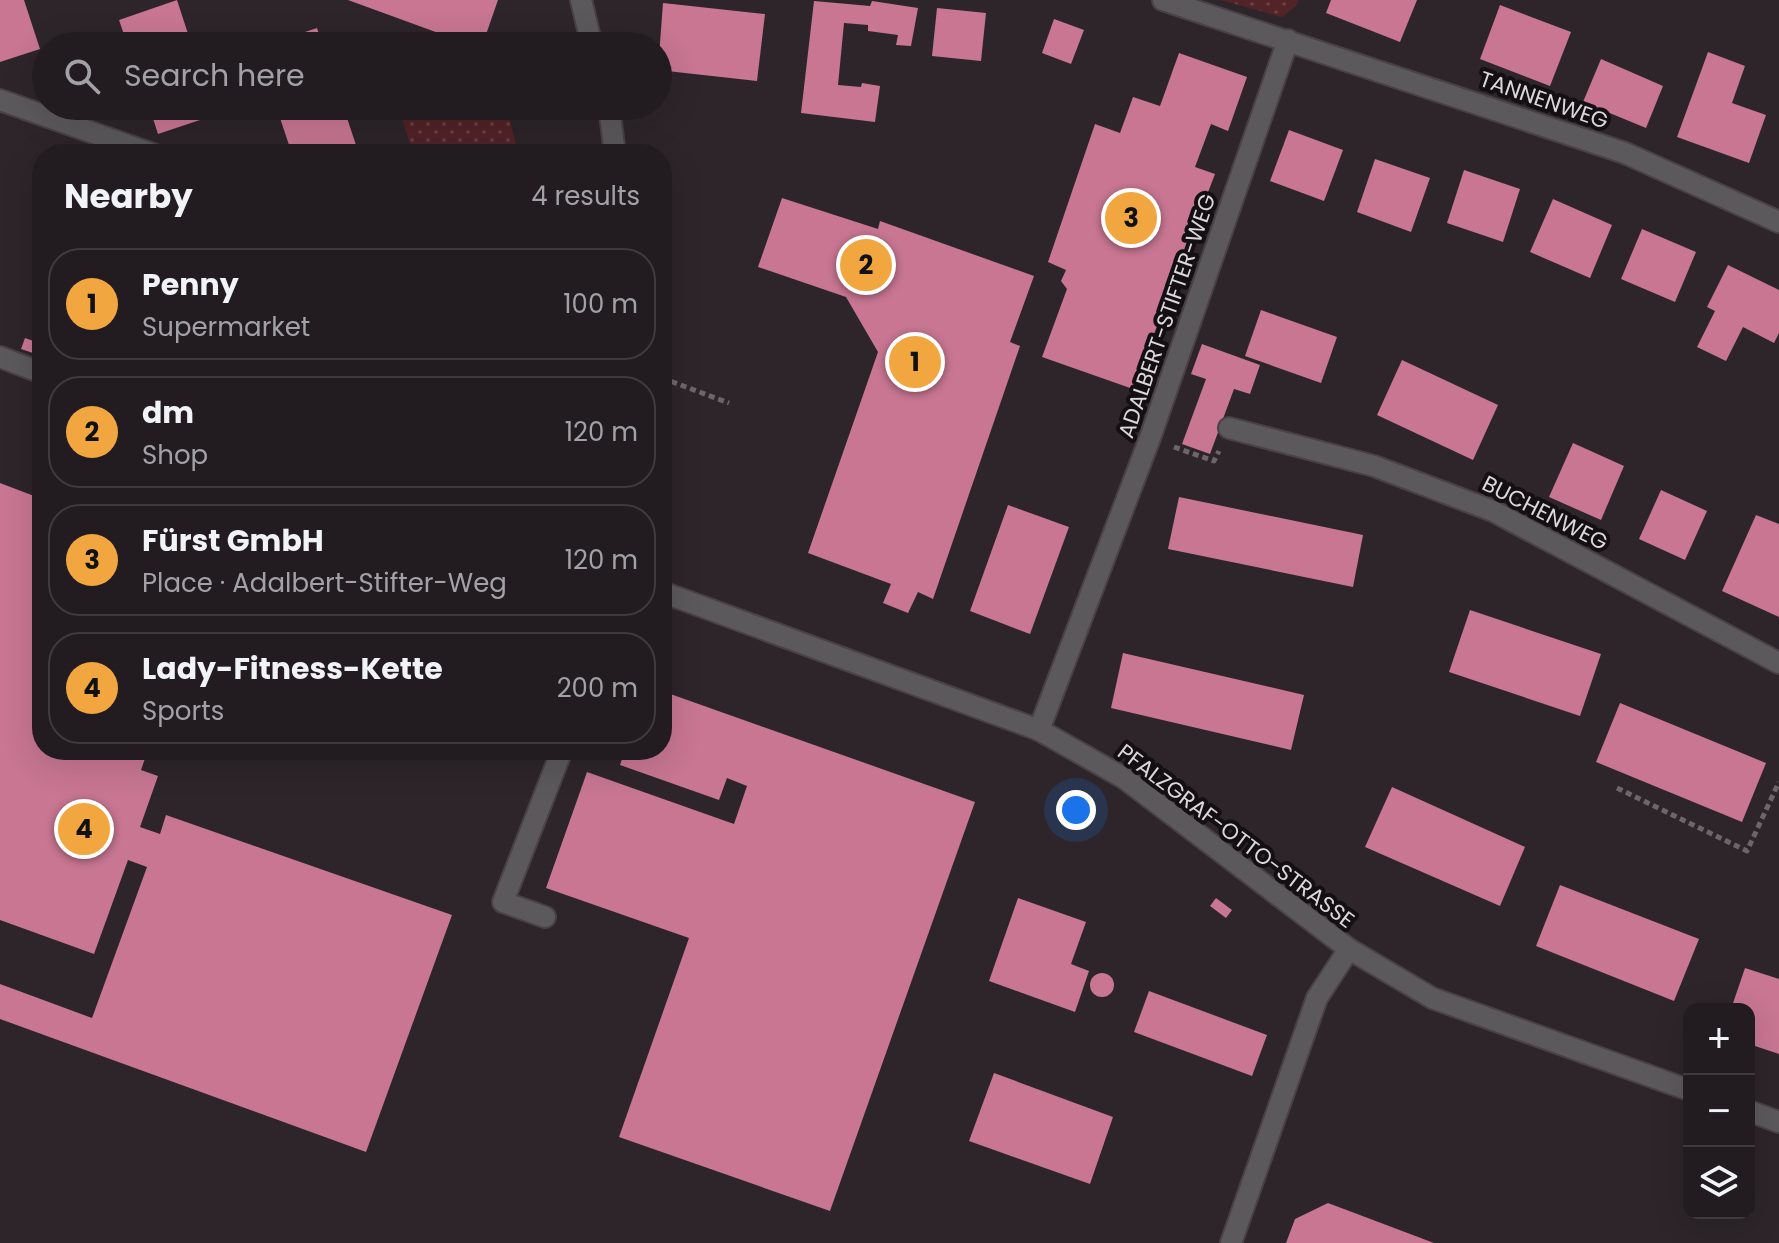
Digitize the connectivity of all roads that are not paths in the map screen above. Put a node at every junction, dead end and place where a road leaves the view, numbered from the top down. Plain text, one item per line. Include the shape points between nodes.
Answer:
1 (581, 0) edge
2 (1163, 0) edge
3 (589, 32) edge
4 (1288, 40) junction
5 (0, 100) edge
6 (32, 111) edge
7 (57, 120) edge
8 (611, 120) edge
9 (125, 144) edge
10 (614, 144) edge
11 (1779, 222) edge
12 (0, 359) edge
13 (32, 370) edge
14 (1229, 428) road end
15 (672, 596) edge
16 (1779, 663) edge
17 (1039, 730) junction
18 (558, 760) edge
19 (545, 917) dead end
20 (1349, 949) junction
21 (1683, 1088) edge
22 (1755, 1113) edge
23 (1779, 1122) edge
24 (1231, 1243) edge

1 - 3 street
2 - 4 street
4 - 11 street, TANNENWEG via 1625,153
4 - 17 street, ADALBERT-STIFTER-WEG via 1150,438
5 - 6 street
7 - 9 street
8 - 10 street
12 - 13 street
14 - 16 street, BUCHENWEG via 1374,466 1493,511
15 - 17 street, PFALZGRAF-OTTO-STRASSE
17 - 20 street, PFALZGRAF-OTTO-STRASSE via 1124,778
18 - 19 street via 503,902
20 - 21 street, PFALZGRAF-OTTO-STRASSE via 1432,998
20 - 24 street via 1317,998
22 - 23 street

